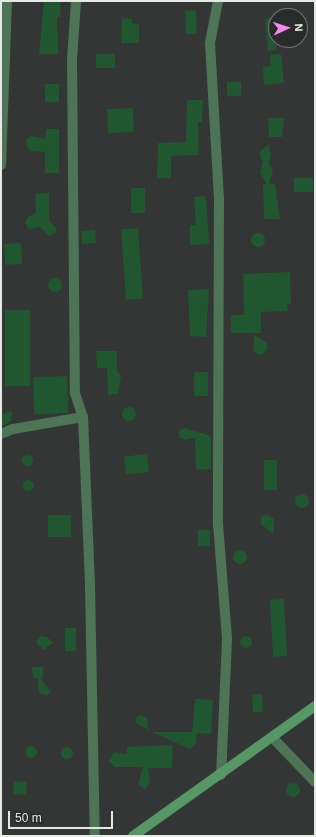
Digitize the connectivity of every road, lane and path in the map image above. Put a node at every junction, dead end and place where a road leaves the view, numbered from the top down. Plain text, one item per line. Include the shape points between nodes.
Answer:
1 (7, 1) edge
2 (76, 1) edge
3 (218, 1) edge
4 (3, 88) edge
5 (1, 165) edge
6 (83, 417) junction
7 (1, 434) edge
8 (315, 706) edge
9 (272, 737) junction
10 (221, 775) junction
11 (315, 782) edge
12 (95, 836) edge
13 (133, 836) edge

1 - 4 street
2 - 6 street via 72,59 74,357 75,393
3 - 10 street via 210,44 219,200 218,524 227,639
4 - 5 street
6 - 7 street via 14,429
6 - 12 street via 90,586
8 - 9 street
9 - 10 street
9 - 11 street
10 - 13 street

